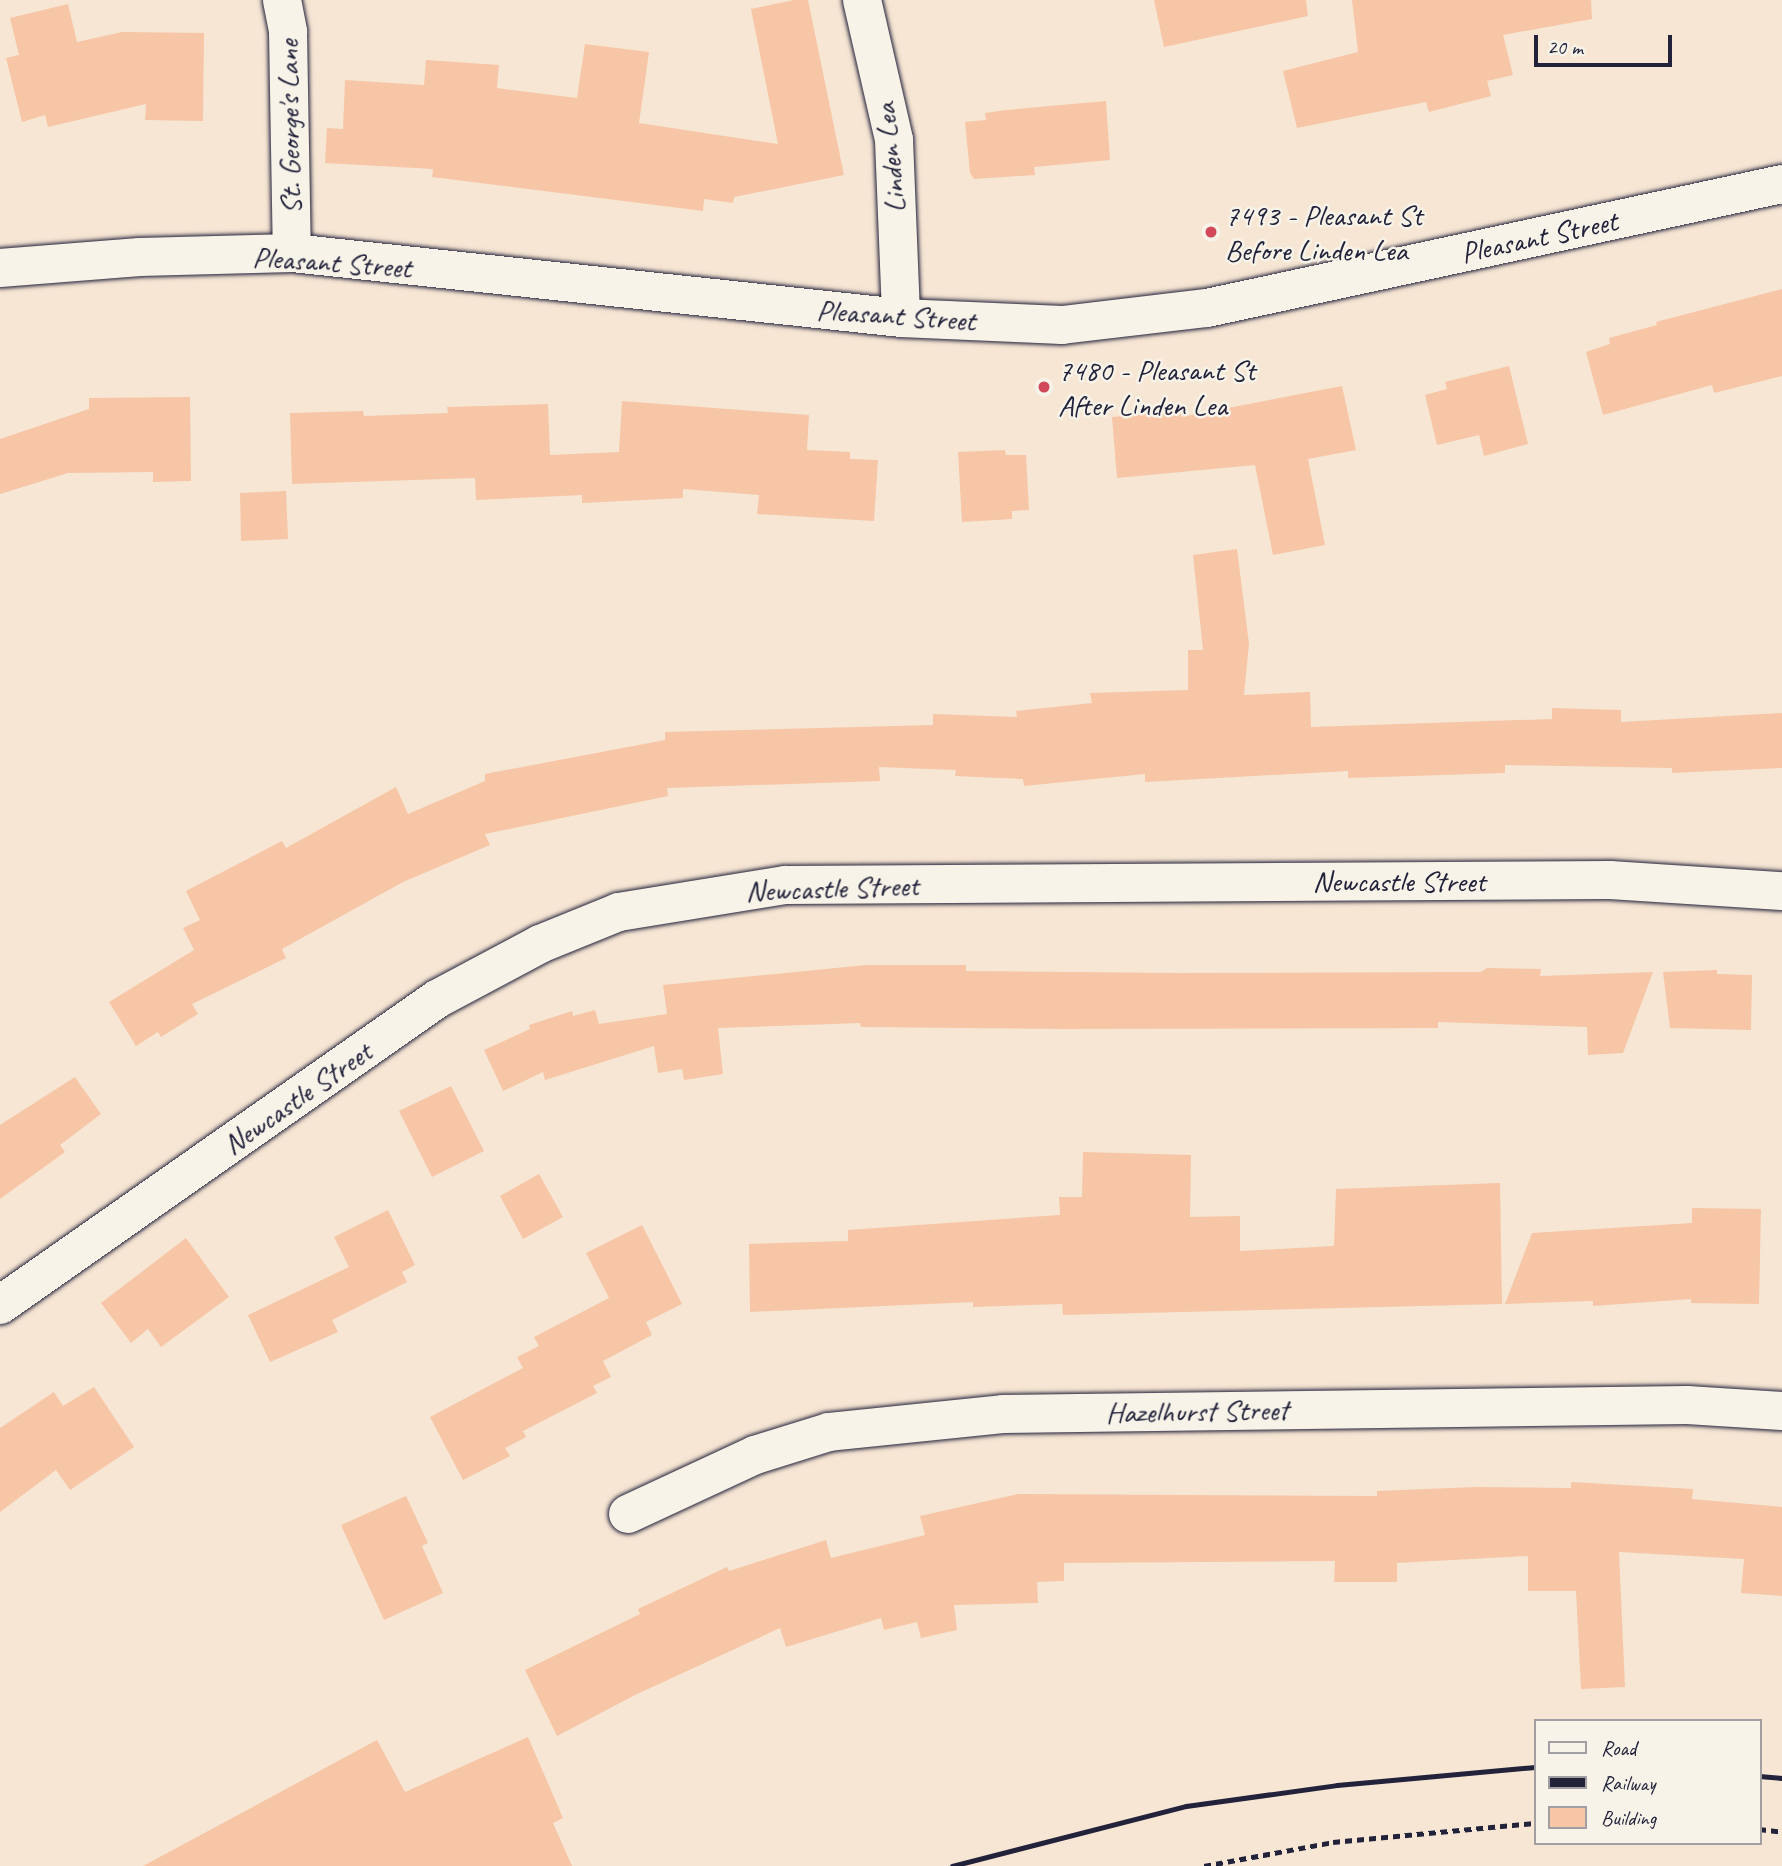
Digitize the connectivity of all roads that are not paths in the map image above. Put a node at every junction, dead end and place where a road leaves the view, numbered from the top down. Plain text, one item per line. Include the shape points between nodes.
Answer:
1 (282, 0) edge
2 (862, 0) edge
3 (1782, 184) edge
4 (292, 253) junction
5 (0, 268) edge
6 (901, 318) junction
7 (1782, 891) edge
8 (0, 1305) edge
9 (1782, 1411) edge
10 (628, 1514) dead end

1 - 4 street, St. George's Lane via 288,32
2 - 6 street, Linden Lea via 894,140
3 - 6 street, Pleasant Street via 1207,308 1062,325
4 - 5 street, Pleasant Street via 140,257
4 - 6 street, Pleasant Street
7 - 8 street, Newcastle Street via 1610,880 785,885 619,912 540,944 438,999
9 - 10 street, Hazelhurst Street via 1687,1405 1003,1414 829,1432 755,1455

